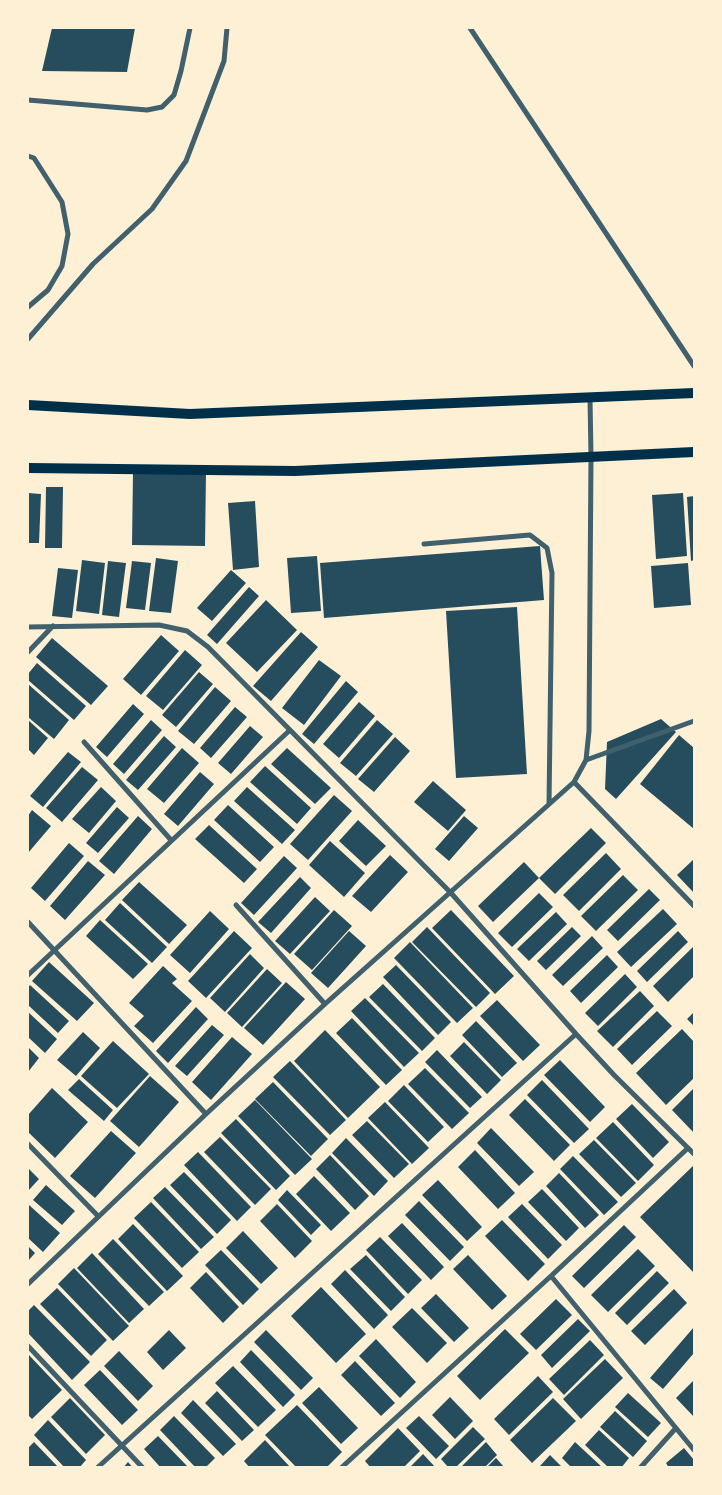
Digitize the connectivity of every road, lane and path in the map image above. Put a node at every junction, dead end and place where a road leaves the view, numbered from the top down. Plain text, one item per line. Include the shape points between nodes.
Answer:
1 (190, 28) edge
2 (227, 28) edge
3 (470, 28) edge
4 (28, 100) edge
5 (28, 156) edge
6 (28, 307) edge
7 (28, 340) edge
8 (694, 366) edge
9 (694, 393) edge
10 (590, 397) junction
11 (28, 405) edge
12 (694, 452) edge
13 (591, 457) junction
14 (28, 468) edge
15 (424, 544) dead end
16 (54, 626) junction
17 (28, 627) edge
18 (28, 652) edge
19 (694, 721) edge
20 (290, 730) junction
21 (84, 742) dead end
22 (586, 760) junction
23 (574, 782) junction
24 (549, 804) junction
25 (171, 840) junction
26 (451, 893) junction
27 (236, 905) dead end
28 (694, 906) edge
29 (28, 922) edge
30 (54, 950) junction
31 (28, 975) edge
32 (326, 1004) junction
33 (576, 1034) junction
34 (206, 1114) junction
35 (28, 1144) edge
36 (688, 1148) junction
37 (694, 1154) edge
38 (98, 1216) junction
39 (551, 1276) junction
40 (28, 1284) edge
41 (28, 1346) edge
42 (676, 1428) junction
43 (122, 1445) junction
44 (694, 1450) edge
45 (97, 1468) edge
46 (143, 1468) edge
47 (341, 1468) edge
48 (640, 1468) edge

1 - 4 street via 174,95 162,107 147,110
2 - 7 street via 224,61 186,161 152,209 93,264
3 - 8 street
5 - 6 street via 34,158 62,202 68,234 62,266 48,290
9 - 10 main road
10 - 11 main road via 190,414
10 - 13 street
12 - 13 main road
13 - 14 main road via 295,471
13 - 22 street via 589,731
15 - 24 street via 530,535 547,548 552,572
16 - 17 street
16 - 18 street
16 - 20 street via 159,626 186,631 208,646
19 - 22 street
20 - 25 street
20 - 26 street
21 - 25 street
22 - 23 street
23 - 24 street
23 - 28 street
24 - 26 street
25 - 30 street
26 - 32 street
26 - 33 street
27 - 32 street
29 - 30 street
30 - 31 street
30 - 34 street
32 - 34 street
33 - 36 street
33 - 43 street
34 - 38 street
35 - 38 street
36 - 37 street
36 - 39 street
38 - 40 street
39 - 42 street
39 - 47 street
41 - 43 street
42 - 44 street
42 - 48 street
43 - 45 street
43 - 46 street

